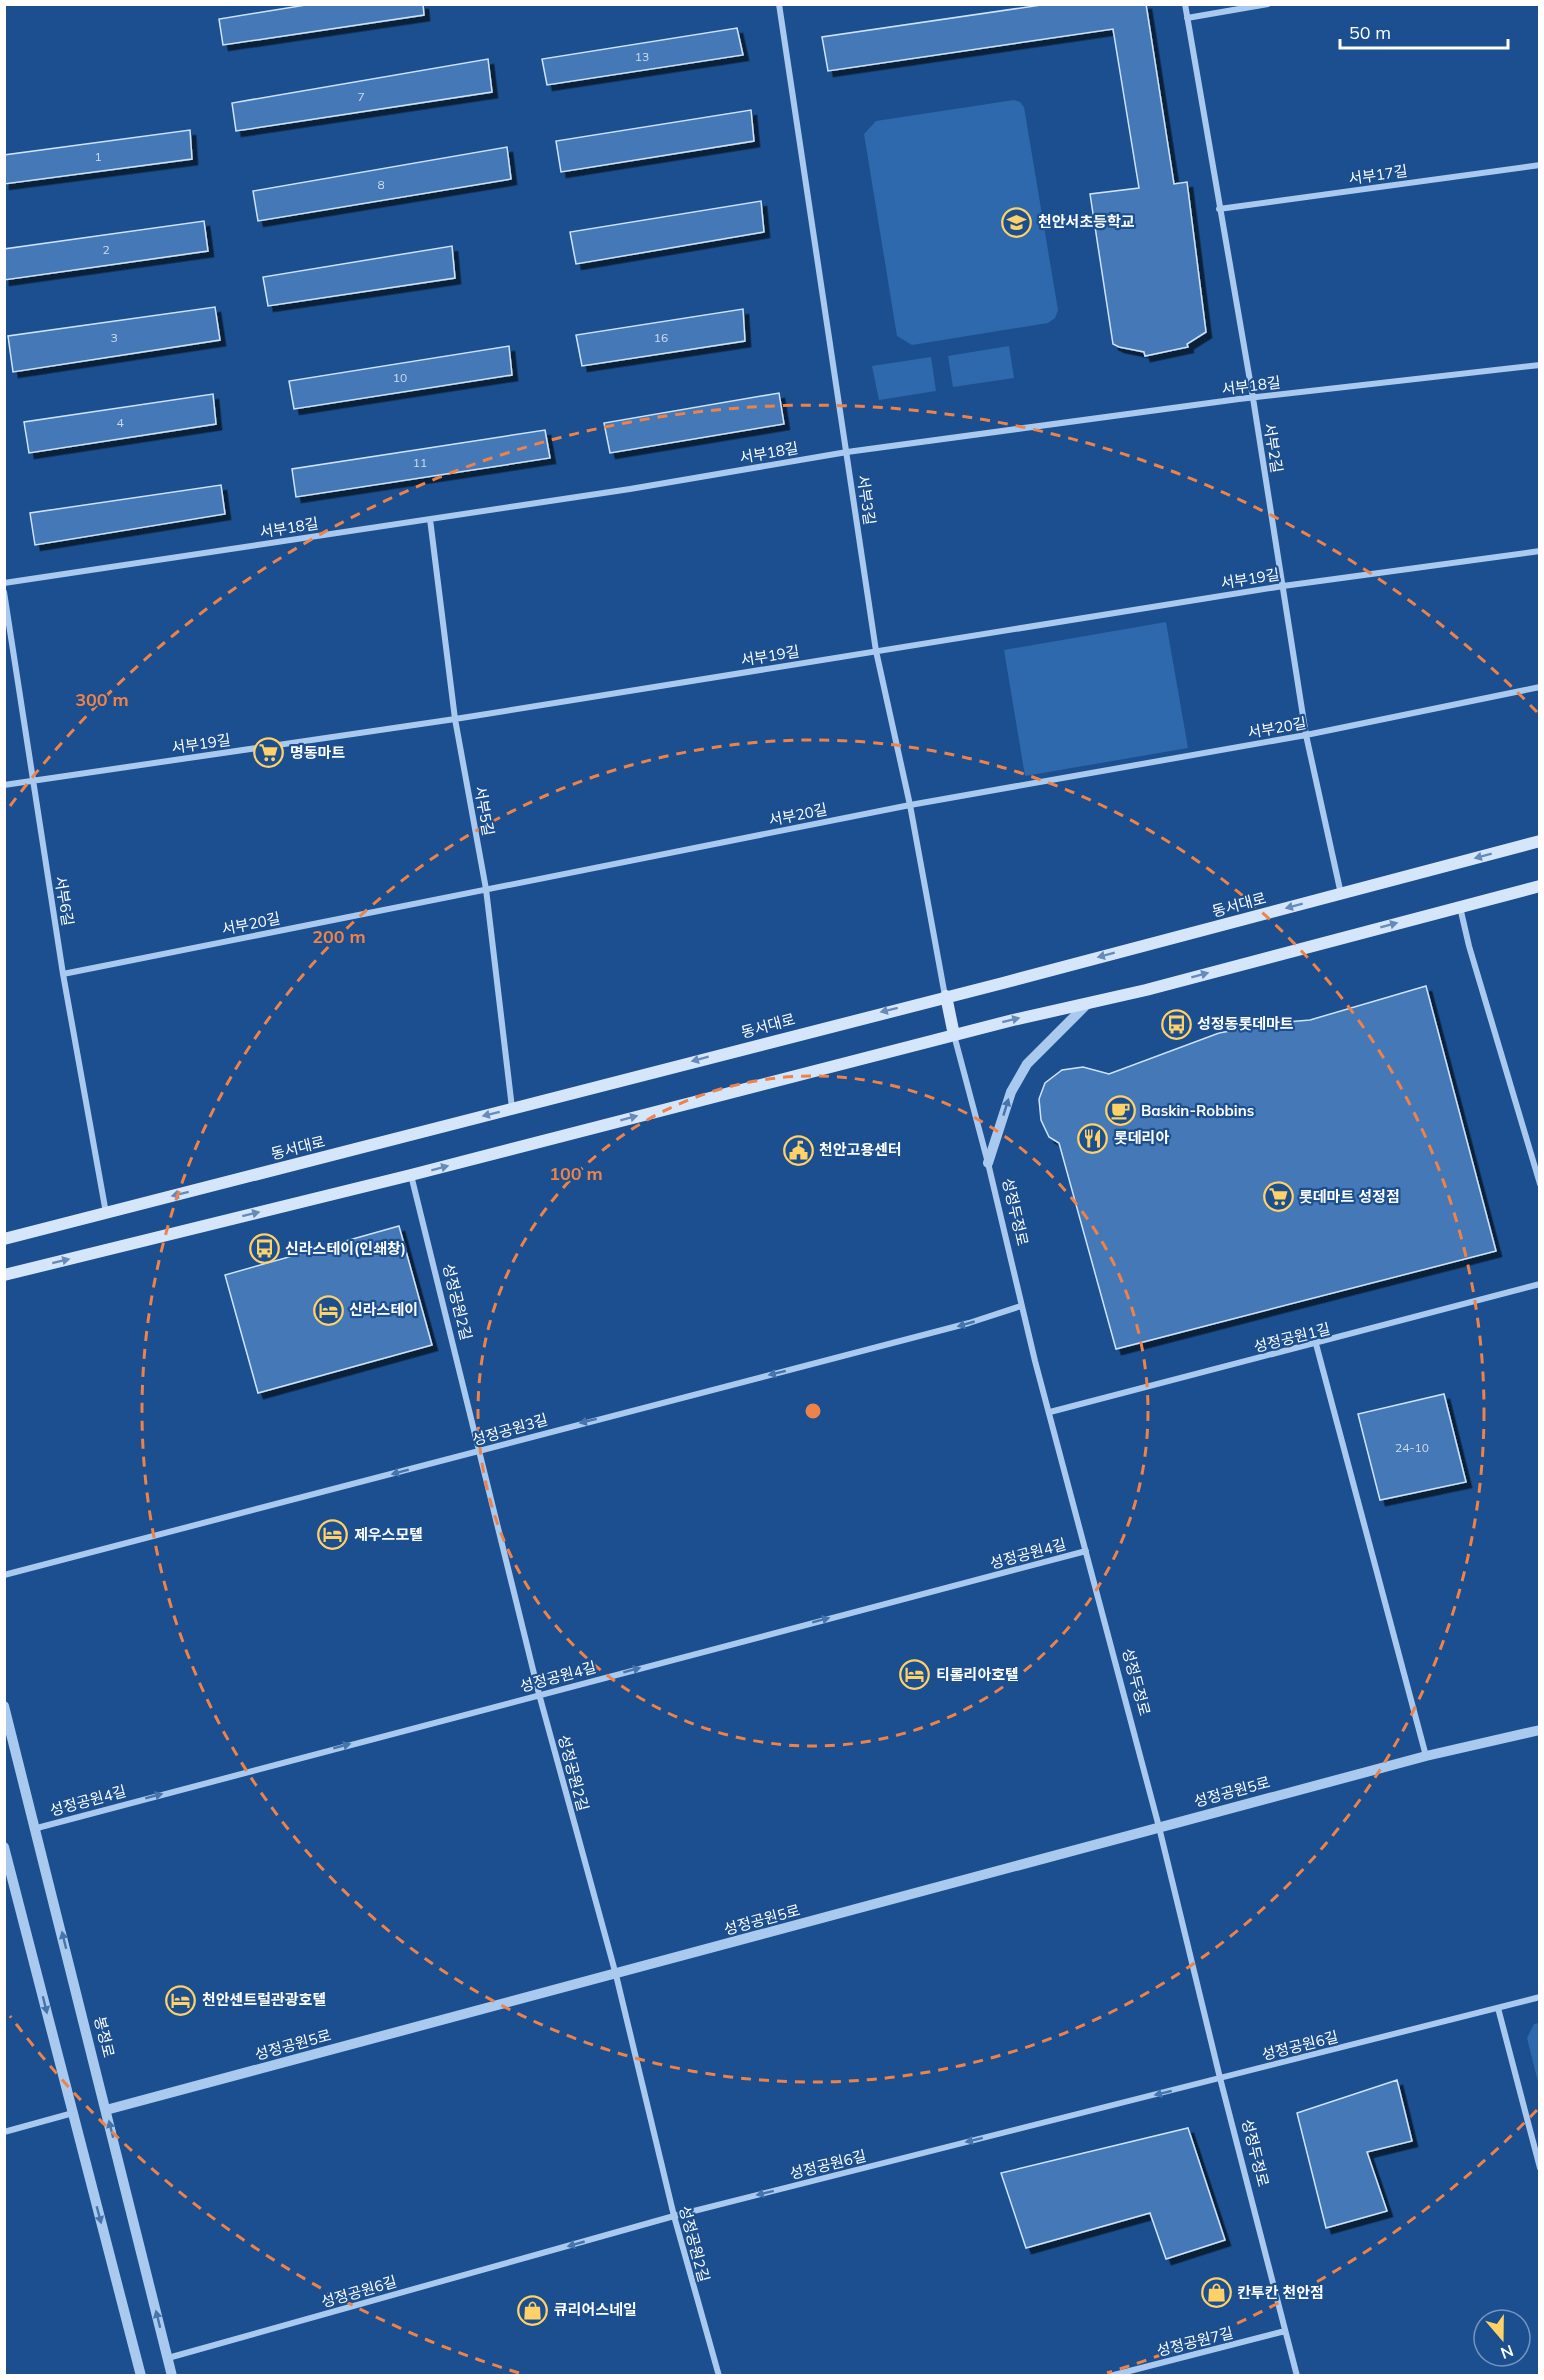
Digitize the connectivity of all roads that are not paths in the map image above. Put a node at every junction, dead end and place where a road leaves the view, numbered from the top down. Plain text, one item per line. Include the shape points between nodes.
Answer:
1 (779, 4) edge
2 (1185, 4) edge
3 (1268, 4) edge
4 (1187, 18) junction
5 (1539, 165) edge
6 (1219, 209) junction
7 (1539, 365) edge
8 (1254, 398) junction
9 (847, 452) junction
10 (430, 519) junction
11 (1539, 551) edge
12 (4, 584) edge
13 (1282, 586) junction
14 (4, 592) edge
15 (876, 651) junction
16 (1539, 687) edge
17 (455, 719) junction
18 (1306, 735) junction
19 (32, 780) junction
20 (4, 785) edge
21 (910, 805) junction
22 (1539, 841) edge
23 (1539, 886) edge
24 (486, 889) junction
25 (1341, 894) junction
26 (1460, 907) junction
27 (63, 974) junction
28 (945, 996) junction
29 (1087, 1004) junction
30 (954, 1035) junction
31 (512, 1108) junction
32 (988, 1163) junction
33 (1538, 1173) edge
34 (411, 1175) junction
35 (1539, 1184) edge
36 (106, 1213) junction
37 (4, 1239) edge
38 (4, 1275) edge
39 (1539, 1284) edge
40 (1021, 1306) junction
41 (1316, 1344) junction
42 (1050, 1412) junction
43 (481, 1451) junction
44 (1086, 1551) junction
45 (4, 1575) edge
46 (539, 1694) junction
47 (4, 1706) edge
48 (1539, 1730) edge
49 (1426, 1756) junction
50 (1159, 1827) junction
51 (36, 1828) junction
52 (4, 1847) edge
53 (616, 1975) junction
54 (1539, 1997) edge
55 (1498, 2008) junction
56 (1220, 2078) junction
57 (106, 2110) junction
58 (73, 2113) junction
59 (4, 2132) edge
60 (1539, 2168) edge
61 (674, 2216) junction
62 (1285, 2331) junction
63 (168, 2358) junction
64 (141, 2376) edge
65 (172, 2376) edge
66 (719, 2376) edge
67 (1110, 2376) edge
68 (1297, 2376) edge

1 - 9 street, 서부3길
2 - 4 street, 서부2길
3 - 4 street
4 - 6 street, 서부2길
5 - 6 street, 서부17길
6 - 8 street, 서부2길
7 - 8 street, 서부18길
8 - 9 street, 서부18길
8 - 13 street, 서부2길
9 - 10 street, 서부18길
9 - 15 street, 서부3길
10 - 12 street, 서부18길
10 - 17 street, 서부5길
11 - 13 street, 서부19길
13 - 15 street, 서부19길
13 - 18 street, 서부2길
14 - 19 street, 서부6길
15 - 17 street, 서부19길
15 - 21 street, 서부3길
16 - 18 street, 서부20길
17 - 19 street, 서부19길
17 - 24 street, 서부5길
18 - 21 street, 서부20길
18 - 25 street, 서부2길
19 - 20 street, 서부19길
19 - 27 street, 서부6길
21 - 24 street, 서부20길
21 - 28 street, 서부3길
22 -> 25 main road, 동서대로
23 - 26 main road
24 - 27 street, 서부20길
24 - 31 street, 서부5길
25 -> 28 main road, 동서대로
29 -> 26 main road
26 - 33 street
27 - 36 street, 서부6길
28 - 30 main road, 성정두정로
28 -> 31 main road, 동서대로
30 -> 29 main road
32 -> 29 street via 1011,1092 1027,1064
30 - 32 street, 성정두정로
34 -> 30 main road
31 -> 36 main road, 동서대로
32 - 40 street, 성정두정로
33 - 35 street
38 -> 34 main road
34 - 43 street, 성정공원2길
36 - 37 main road, 동서대로
39 - 41 street, 성정공원1길
40 - 42 street, 성정두정로
40 -> 43 street, 성정공원3길
41 - 42 street, 성정공원1길
41 - 49 street
42 - 44 street, 성정두정로
43 -> 45 street, 성정공원3길
43 - 46 street, 성정공원2길
46 -> 44 street, 성정공원4길
44 - 50 street, 성정두정로
51 -> 46 street, 성정공원4길
46 - 53 street, 성정공원2길
47 - 51 street, 봉정로
48 - 49 street, 성정공원5로
49 - 50 street, 성정공원5로
50 - 53 street, 성정공원5로
50 - 56 street, 성정두정로
57 -> 51 street, 봉정로
52 -> 58 street
53 - 57 street, 성정공원5로
53 - 61 street, 성정공원2길
54 - 55 street, 성정공원6길
55 - 56 street, 성정공원6길
55 - 60 street
56 -> 61 street, 성정공원6길
56 - 62 street, 성정두정로
63 -> 57 street, 봉정로
58 - 59 street
58 -> 64 street
61 -> 63 street, 성정공원6길
61 - 66 street, 성정공원2길
62 - 67 street, 성정공원7길
62 - 68 street, 성정두정로
63 - 65 street, 봉정로

